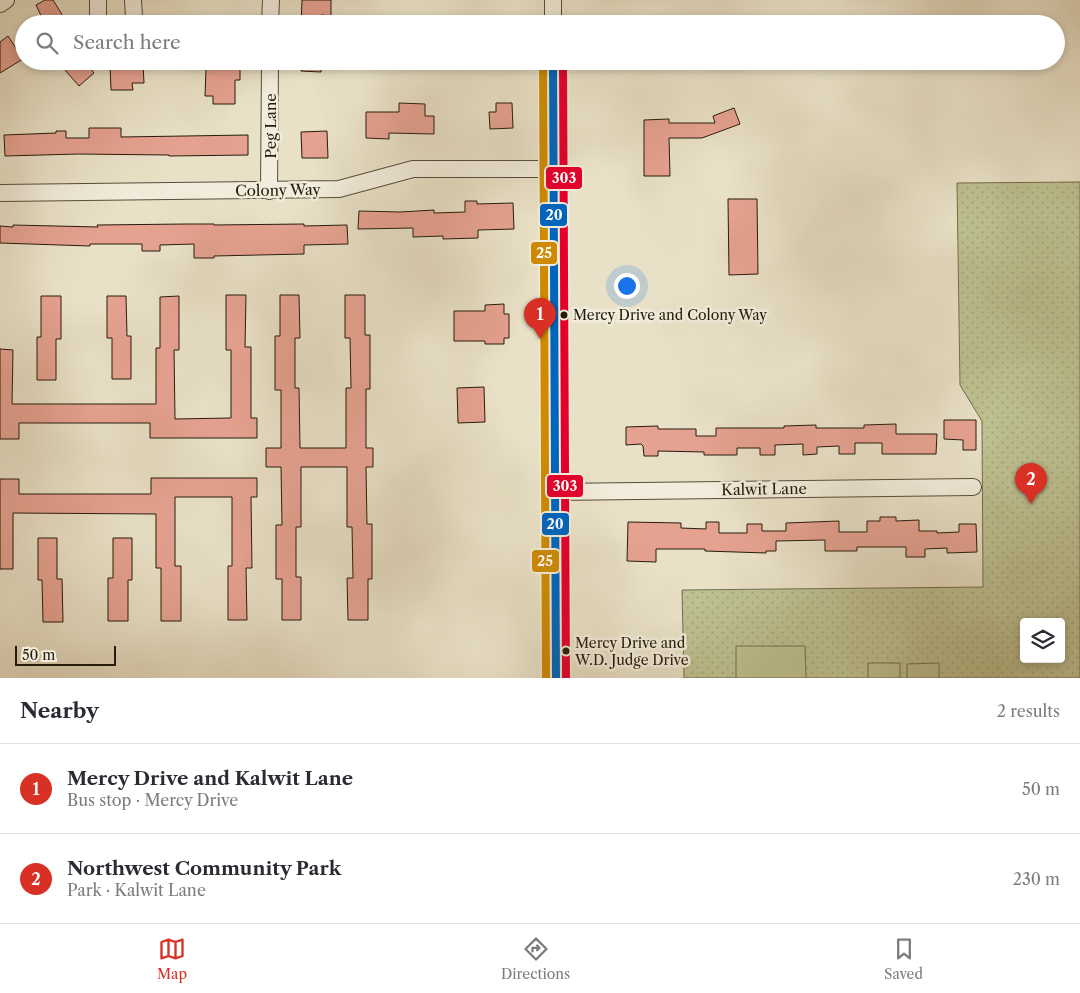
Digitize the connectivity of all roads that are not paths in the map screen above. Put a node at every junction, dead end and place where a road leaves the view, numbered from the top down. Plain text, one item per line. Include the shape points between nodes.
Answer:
1 (6, 0) edge
2 (98, 0) edge
3 (133, 0) edge
4 (271, 0) edge
5 (553, 0) edge
6 (0, 4) edge
7 (99, 15) edge
8 (134, 15) edge
9 (270, 15) edge
10 (553, 15) edge
11 (270, 70) edge
12 (553, 70) edge
13 (554, 169) junction
14 (269, 191) junction
15 (0, 193) edge
16 (973, 487) dead end
17 (554, 492) junction
18 (556, 678) edge

1 - 6 street
2 - 7 street
3 - 8 street
4 - 9 street
5 - 10 street
11 - 14 street, Peg Lane
12 - 13 street
13 - 14 street, Colony Way via 413,169 338,189
13 - 17 street
14 - 15 street, Colony Way
16 - 17 street, Kalwit Lane
17 - 18 street

